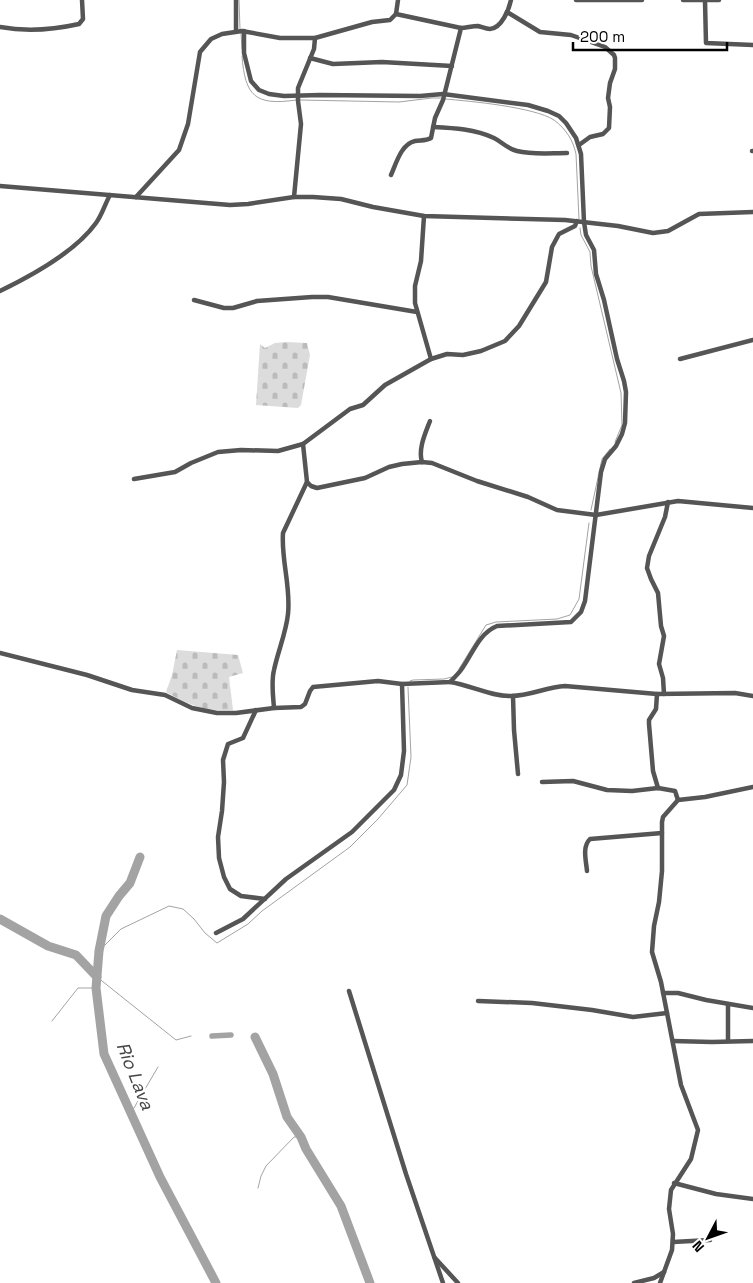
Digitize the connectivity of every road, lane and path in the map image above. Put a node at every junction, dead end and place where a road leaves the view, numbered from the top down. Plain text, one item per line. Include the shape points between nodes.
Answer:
1 (82, 0) edge
2 (236, 0) edge
3 (398, 0) edge
4 (511, 0) edge
5 (576, 0) edge
6 (642, 0) edge
7 (683, 0) edge
8 (719, 0) edge
9 (707, 1) edge
10 (507, 12) junction
11 (396, 14) junction
12 (0, 27) edge
13 (461, 28) junction
14 (240, 31) junction
15 (315, 38) junction
16 (753, 45) edge
17 (310, 58) junction
18 (452, 66) junction
19 (443, 97) junction
20 (298, 98) junction
21 (433, 127) junction
22 (579, 144) junction
23 (567, 153) dead end
24 (392, 175) dead end
25 (0, 186) edge
26 (110, 195) junction
27 (136, 197) junction
28 (294, 197) junction
29 (753, 212) edge
30 (424, 216) junction
31 (576, 221) junction
32 (584, 222) junction
33 (0, 291) edge
34 (194, 300) dead end
35 (417, 312) junction
36 (753, 340) edge
37 (431, 359) junction
38 (680, 359) dead end
39 (430, 421) dead end
40 (303, 444) junction
41 (422, 462) junction
42 (134, 479) dead end
43 (307, 482) junction
44 (668, 502) junction
45 (753, 508) edge
46 (596, 514) junction
47 (0, 653) edge
48 (450, 682) junction
49 (402, 684) junction
50 (657, 694) junction
51 (664, 694) junction
52 (513, 696) junction
53 (753, 696) edge
54 (274, 708) junction
55 (256, 710) junction
56 (518, 774) dead end
57 (542, 782) dead end
58 (753, 787) edge
59 (658, 788) junction
60 (678, 800) junction
61 (662, 833) junction
62 (587, 871) dead end
63 (265, 899) junction
64 (216, 933) dead end
65 (349, 991) dead end
66 (663, 993) junction
67 (478, 1002) dead end
68 (728, 1005) junction
69 (753, 1008) edge
70 (667, 1013) junction
71 (673, 1041) junction
72 (753, 1041) edge
73 (728, 1042) junction
74 (674, 1183) junction
75 (753, 1199) edge
76 (710, 1240) dead end
77 (673, 1242) junction
78 (434, 1257) junction
79 (665, 1271) junction
80 (443, 1283) edge
81 (458, 1283) edge
82 (634, 1283) edge
83 (660, 1283) edge

1 - 12 street via 83,19 79,24 46,30
2 - 14 street
3 - 11 street
4 - 10 street
5 - 6 street
7 - 9 street
8 - 9 street
9 - 16 street via 706,43
10 - 13 street via 491,29 478,26
10 - 22 street via 540,32 571,35 610,50 614,55 615,69 608,98 609,128
11 - 13 street
11 - 15 street via 390,20
13 - 18 street
14 - 15 street via 280,38
14 - 20 street via 248,75 254,86 269,94
14 - 27 street via 211,39 200,52 188,124 179,150
15 - 17 street
17 - 18 street via 333,64 382,62
17 - 20 street
18 - 19 street
19 - 20 street
19 - 21 street
19 - 22 street via 493,99 548,111 566,123
20 - 28 street via 301,124
21 - 23 street via 478,133 500,141 508,148 528,153
21 - 24 street via 430,140 412,142 403,150
22 - 32 street
25 - 26 street
26 - 27 street
26 - 33 street via 97,222 78,242
27 - 28 street via 230,205
28 - 30 street via 342,199 373,208
29 - 32 street via 699,214 662,233
30 - 31 street
30 - 35 street via 421,261 415,286
31 - 32 street
31 - 37 street via 576,226 558,236 552,247 546,282 515,332 502,344 481,351
32 - 46 street via 594,250 596,274 626,392 625,423 616,446 605,459
34 - 35 street via 233,308 257,301 328,297
35 - 37 street
36 - 38 street
37 - 40 street via 385,385 363,405 350,409
39 - 41 street via 422,444
40 - 42 street via 278,451 218,452 175,472
40 - 43 street
41 - 43 street via 389,467 365,478 317,488
41 - 46 street via 557,510
43 - 54 street via 283,533 289,603 272,682
44 - 45 street via 690,501
44 - 46 street
44 - 51 street via 649,556 648,568 658,593 664,636 659,664
46 - 48 street via 585,601 576,618 560,624 490,628
47 - 55 street via 132,690 165,695 192,708 217,713
48 - 49 street
48 - 52 street
49 - 54 street via 378,681 314,687 303,706
49 - 63 street via 404,752 401,775 394,790 352,832 286,879
50 - 51 street
50 - 52 street via 565,686
50 - 59 street via 656,710 649,724 651,759
51 - 53 street via 735,693
52 - 56 street
54 - 55 street
55 - 63 street via 243,738 226,746 218,846 224,877 230,889 241,896
57 - 59 street via 573,781 608,790
58 - 60 street
59 - 60 street via 676,791
60 - 61 street via 663,817
61 - 62 street via 590,839 585,848
61 - 66 street via 660,902 652,952
63 - 64 street via 243,920
65 - 78 street
66 - 68 street via 678,993
66 - 70 street
67 - 70 street via 532,1003 633,1017
68 - 69 street
68 - 73 street
70 - 71 street
71 - 73 street
71 - 74 street via 681,1085 698,1130 690,1159
72 - 73 street
74 - 75 street via 704,1192
74 - 77 street via 669,1209
76 - 77 street
77 - 79 street
78 - 80 street
78 - 81 street
79 - 82 street via 654,1278
79 - 83 street

